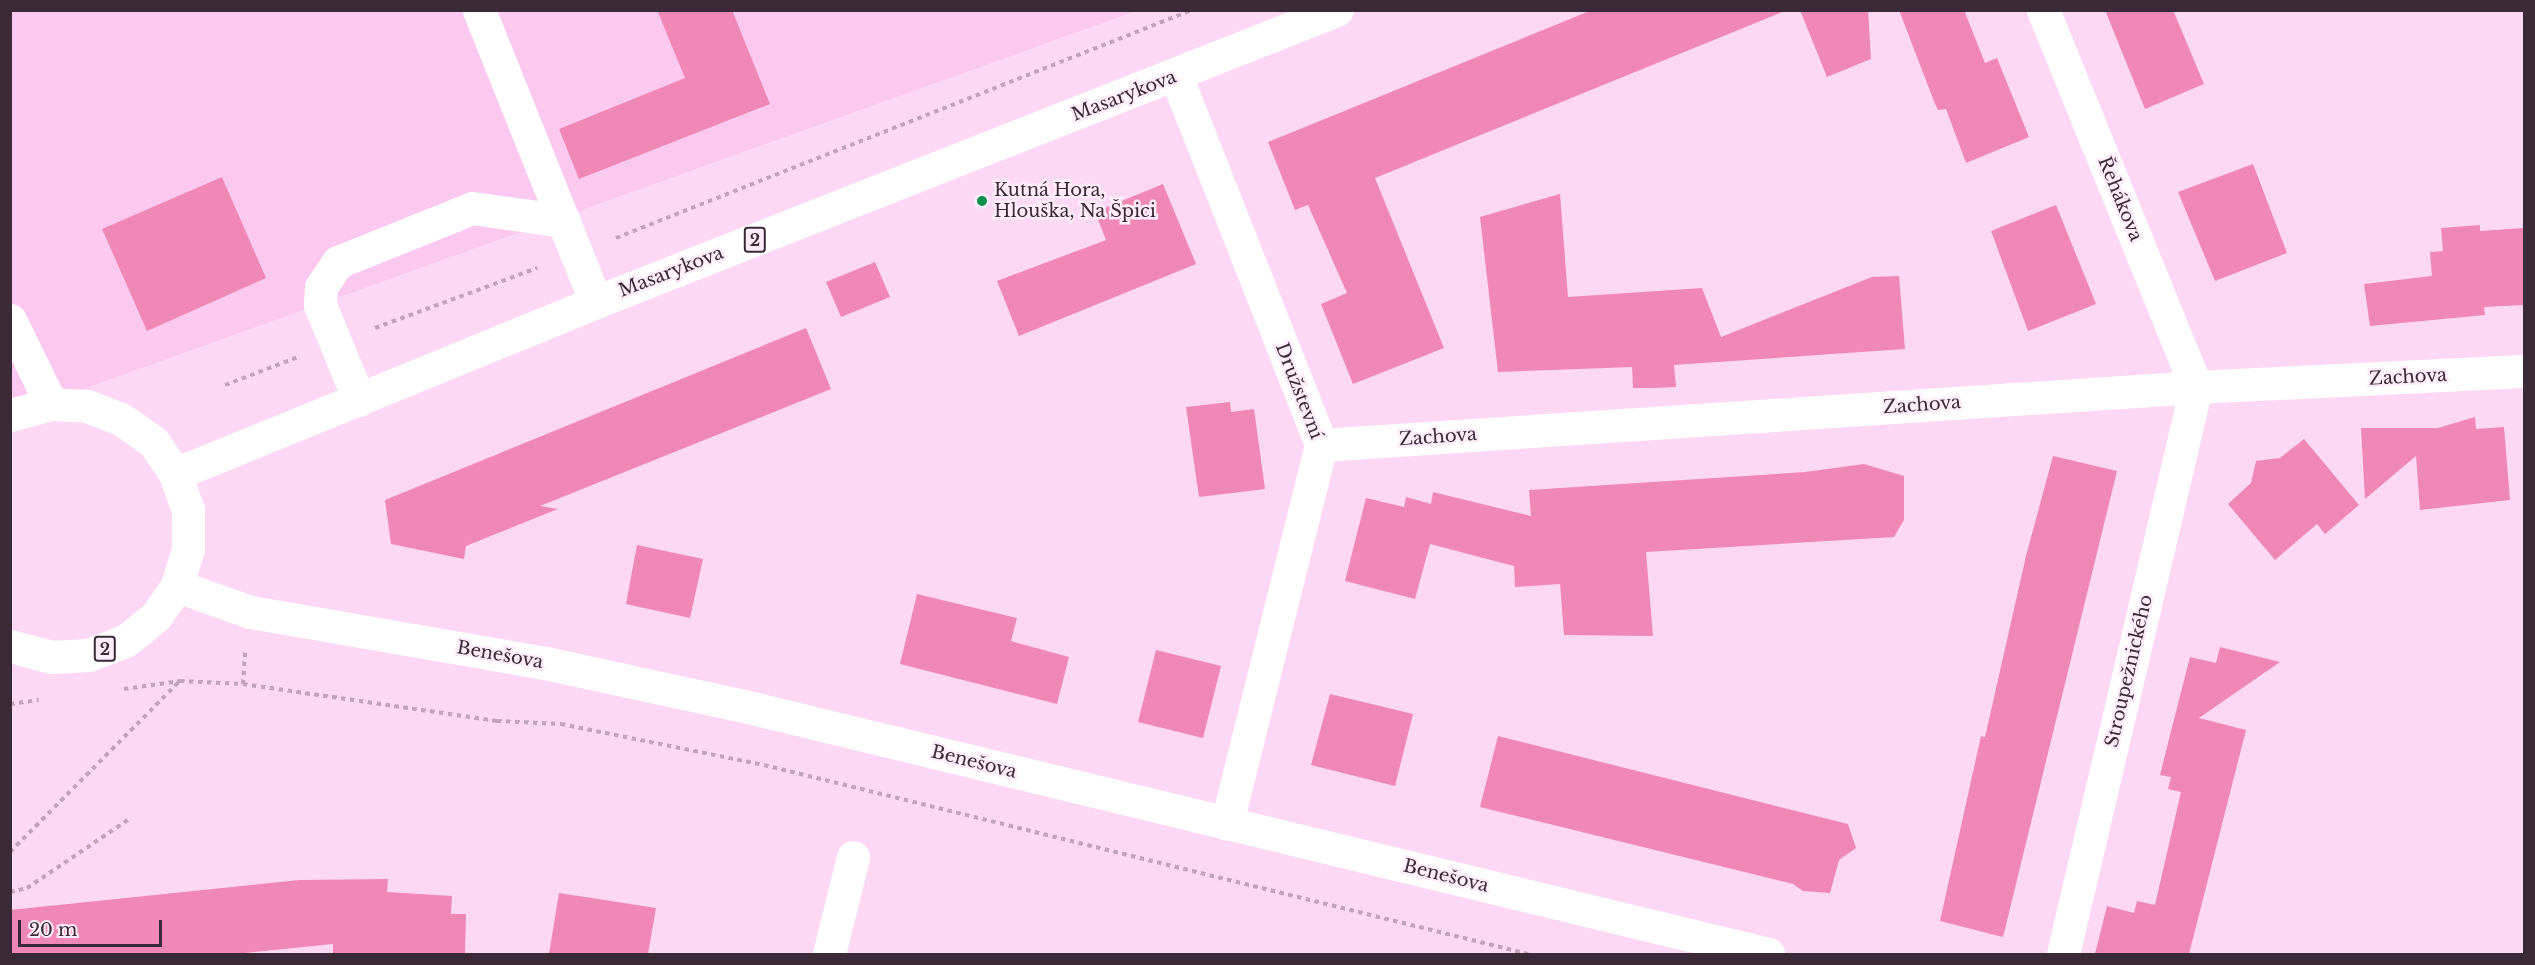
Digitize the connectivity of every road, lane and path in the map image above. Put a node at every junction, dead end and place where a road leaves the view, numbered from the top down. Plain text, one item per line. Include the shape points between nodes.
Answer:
1 (479, 10) edge
2 (1192, 10) edge
3 (1337, 10) edge
4 (2043, 10) edge
5 (1176, 76) junction
6 (564, 221) junction
7 (577, 253) junction
8 (596, 302) junction
9 (10, 320) edge
10 (336, 343) junction
11 (2524, 371) edge
12 (225, 385) dead end
13 (2196, 387) junction
14 (359, 400) junction
15 (51, 404) junction
16 (10, 415) edge
17 (1321, 445) junction
18 (175, 474) junction
19 (177, 586) junction
20 (10, 646) edge
21 (245, 651) dead end
22 (180, 681) junction
23 (243, 684) junction
24 (112, 690) dead end
25 (44, 699) dead end
26 (10, 704) edge
27 (128, 820) dead end
28 (1227, 823) junction
29 (10, 852) edge
30 (853, 857) dead end
31 (10, 892) edge
32 (830, 954) edge
33 (1528, 954) edge
34 (1768, 954) edge
35 (2063, 954) edge

1 - 6 street
2 - 7 path
3 - 5 street, Masarykova / 2
4 - 13 street, Řehákova
5 - 8 street, Masarykova / 2
5 - 17 street, Družstevní
6 - 7 street
6 - 10 street via 472,208 338,262 321,287 320,305
7 - 8 street
7 - 10 path
8 - 14 street, Masarykova / 2
9 - 15 street
10 - 12 path
10 - 14 street
11 - 13 street, Zachova
13 - 17 street, Zachova
13 - 35 street, Stroupežnického
14 - 18 street, Masarykova / 2
15 - 16 street, 2
15 - 18 street, 2 via 87,406 121,419 153,441
17 - 28 street, Družstevní
18 - 19 street, 2 via 188,510 188,549
19 - 20 street, 2 via 148,623 125,641 89,656 51,657
19 - 28 street, Benešova via 250,612 545,663 744,706
21 - 23 path
22 - 23 path
22 - 24 path
22 - 29 path
23 - 33 path via 497,721 561,724 764,765
25 - 26 path
27 - 31 path via 27,888
28 - 34 street, Benešova
30 - 32 street

